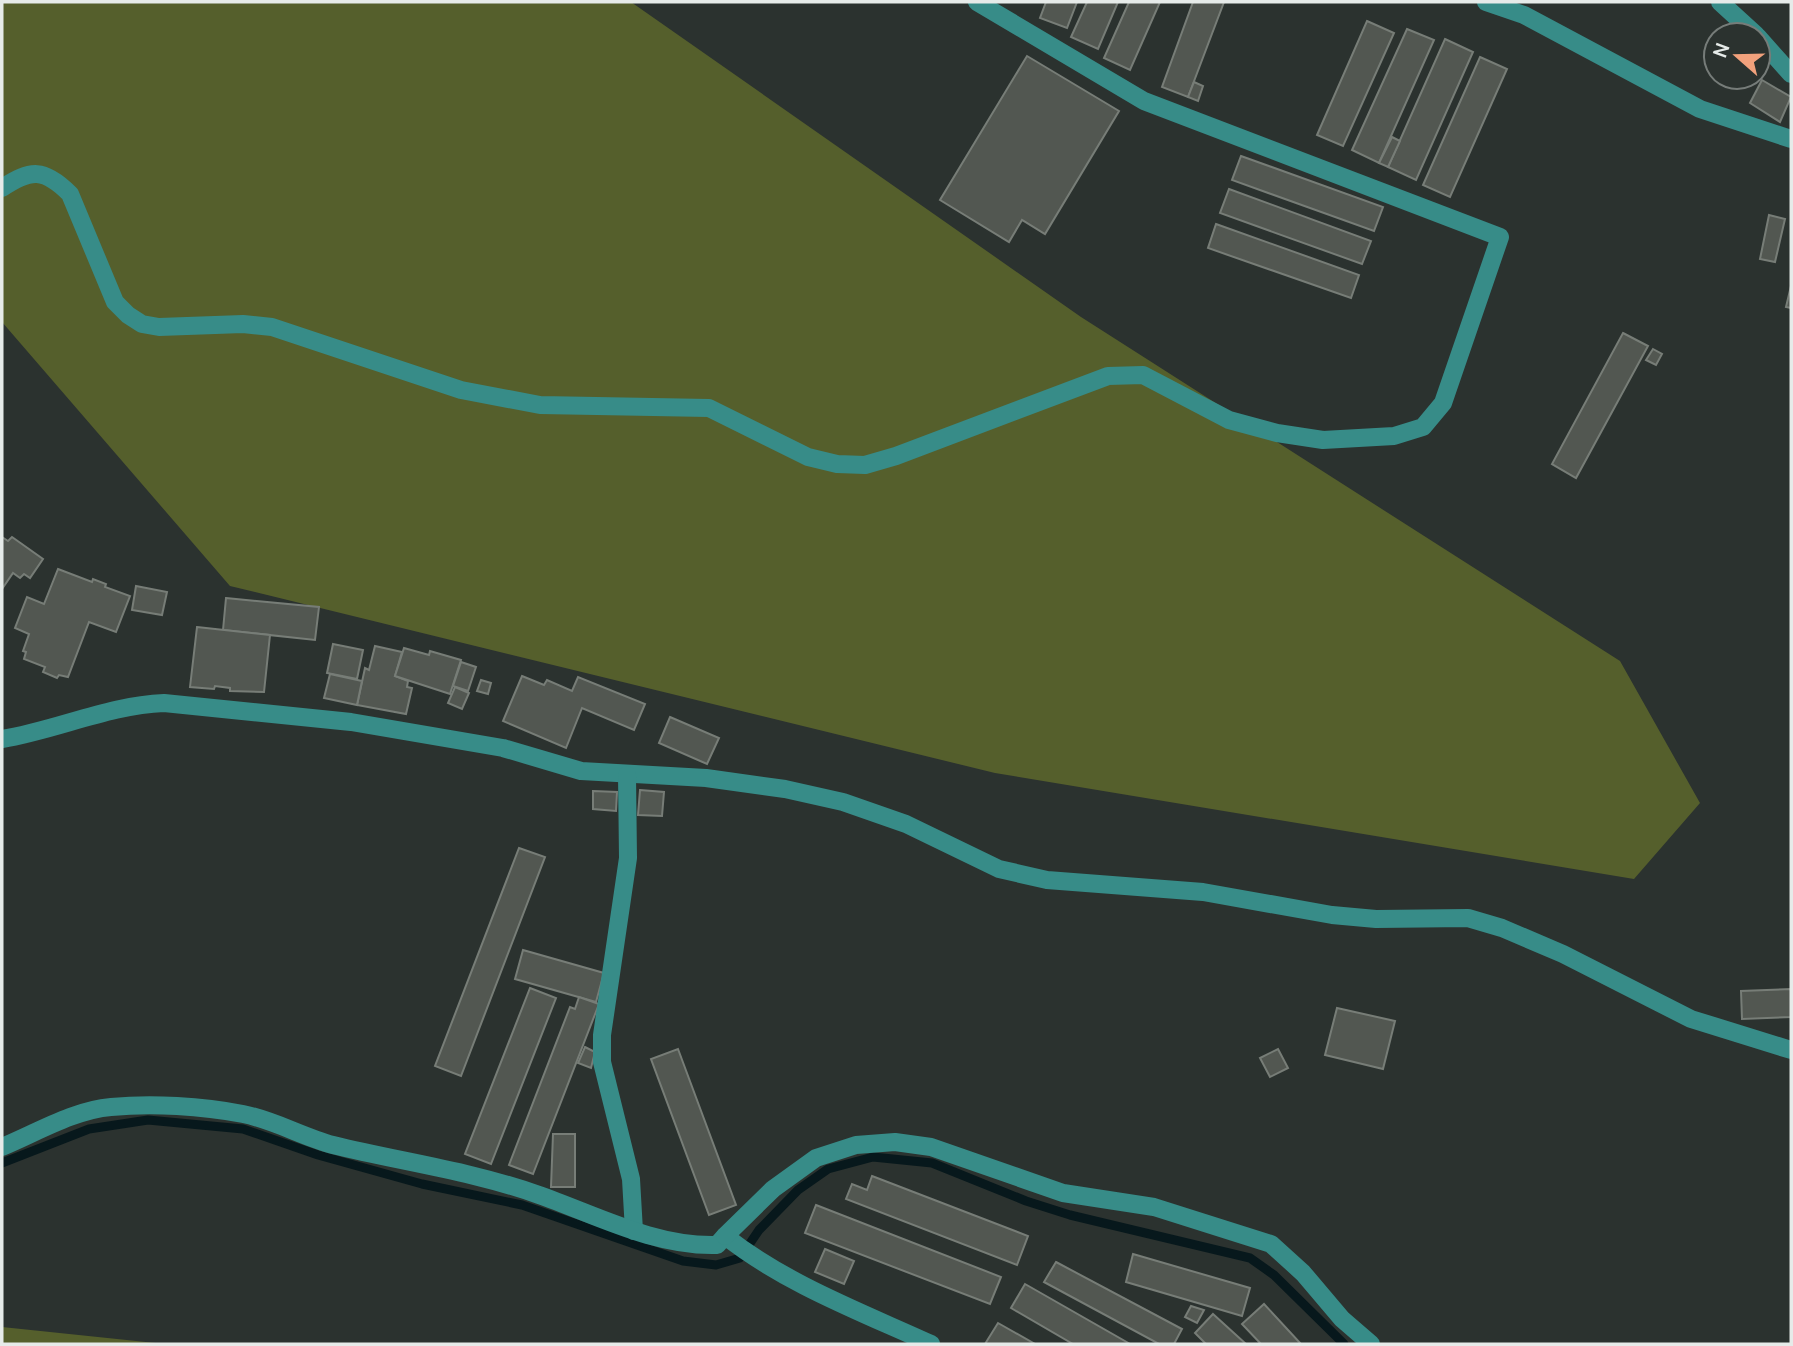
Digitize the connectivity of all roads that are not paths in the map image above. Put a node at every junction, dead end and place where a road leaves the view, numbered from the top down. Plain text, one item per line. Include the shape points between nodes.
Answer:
1 (1486, 2) edge
2 (1720, 2) edge
3 (982, 4) edge
4 (1741, 21) edge
5 (1772, 53) edge
6 (1791, 74) edge
7 (1791, 139) edge
8 (2, 188) edge
9 (2, 739) edge
10 (627, 775) junction
11 (1791, 1050) edge
12 (2, 1147) edge
13 (634, 1231) junction
14 (731, 1241) junction
15 (931, 1344) edge
16 (1371, 1344) edge

1 - 7 street via 1524,15 1700,109
2 - 4 street
3 - 8 street via 1143,102 1500,237 1443,403 1423,427 1394,436 1323,440 1277,433 1229,420 1143,375 1108,376 896,456 865,465 837,464 808,457 709,408 540,405 461,390 272,327 142,324 116,302 70,194 57,180 33,173
5 - 6 street
9 - 10 street via 136,704 164,703 351,722 503,748 581,771
10 - 11 street via 706,778 843,802 906,824 999,869 1047,880 1203,892 1376,919 1468,918 1563,954 1690,1019
10 - 13 street via 628,858 602,1062 631,1179
12 - 13 street via 108,1107 244,1114 330,1144 526,1190
13 - 14 street via 699,1246
14 - 15 street via 812,1290
14 - 16 street via 773,1189 816,1158 856,1145 895,1142 931,1147 1063,1193 1154,1208 1271,1244

